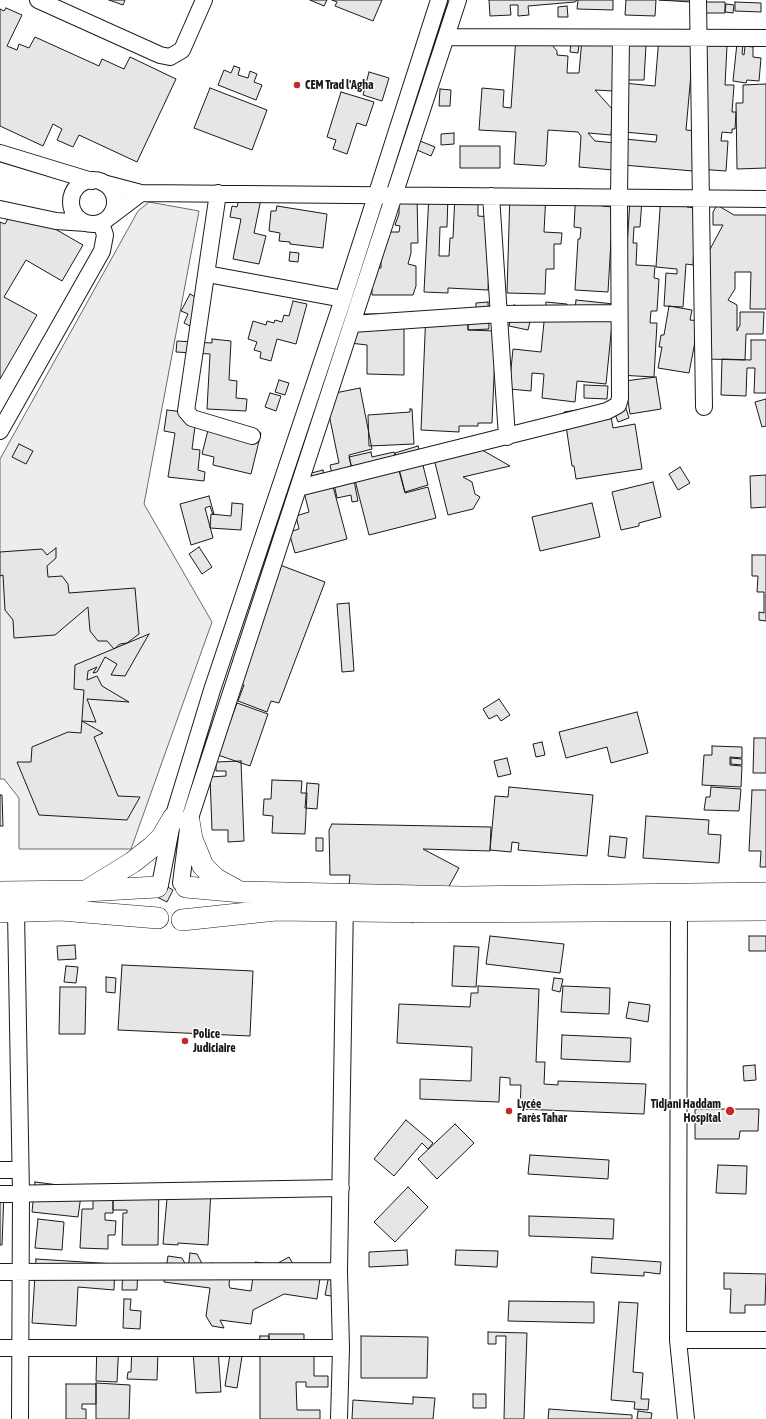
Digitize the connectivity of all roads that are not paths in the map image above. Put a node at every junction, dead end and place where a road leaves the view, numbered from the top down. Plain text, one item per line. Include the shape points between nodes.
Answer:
1 (38, 0) edge
2 (204, 0) edge
3 (439, 0) edge
4 (458, 0) edge
5 (698, 0) edge
6 (446, 37) junction
7 (621, 38) junction
8 (698, 38) junction
9 (766, 38) edge
10 (0, 153) edge
11 (98, 182) junction
12 (142, 193) junction
13 (218, 193) junction
14 (394, 195) junction
15 (376, 196) junction
16 (491, 196) junction
17 (619, 197) junction
18 (702, 198) junction
19 (766, 199) edge
20 (0, 209) edge
21 (98, 222) junction
22 (207, 274) junction
23 (343, 299) junction
24 (619, 313) junction
25 (500, 314) junction
26 (352, 324) junction
27 (704, 407) dead end
28 (0, 431) edge
29 (252, 436) dead end
30 (507, 437) junction
31 (298, 488) junction
32 (181, 819) junction
33 (184, 885) junction
34 (158, 886) junction
35 (85, 891) junction
36 (0, 892) edge
37 (242, 892) junction
38 (766, 892) edge
39 (679, 902) junction
40 (345, 903) junction
41 (766, 910) edge
42 (8, 912) edge
43 (158, 918) junction
44 (182, 920) junction
45 (0, 1170) edge
46 (20, 1170) junction
47 (341, 1188) junction
48 (0, 1194) edge
49 (21, 1194) junction
50 (339, 1271) junction
51 (0, 1272) edge
52 (20, 1272) junction
53 (678, 1340) junction
54 (766, 1340) edge
55 (0, 1348) edge
56 (20, 1348) junction
57 (341, 1348) junction
58 (20, 1419) edge
59 (339, 1419) edge
60 (686, 1419) edge

1 - 2 street via 160,55 170,57 182,50
3 - 15 street
4 - 6 street
5 - 8 street
6 - 7 street
6 - 14 street
7 - 8 street
7 - 17 street
8 - 9 street
8 - 18 street
10 - 11 street
11 - 12 street
11 - 21 street via 113,193 115,200 114,207
11 - 21 street via 79,186 72,199 75,214
12 - 13 street
12 - 21 street
13 - 15 street
13 - 22 street
14 - 15 street
14 - 16 street
14 - 26 street
15 - 23 street
16 - 17 street
16 - 25 street
17 - 18 street
17 - 24 street
18 - 19 street
18 - 27 street
20 - 21 street via 56,221
21 - 28 street via 105,235 102,251
22 - 23 street
22 - 29 street via 186,411 192,418
23 - 32 street via 212,690
24 - 25 street
24 - 30 street via 618,405 607,411
25 - 26 street
25 - 30 street
26 - 31 street
30 - 31 street
31 - 32 street
32 - 33 street
32 - 34 street
32 - 35 main road via 133,862
32 - 37 main road via 204,866 216,879
33 - 34 main road via 167,882
33 - 37 main road
33 - 44 main road via 190,892 193,905
34 - 35 main road
34 - 43 main road via 151,900
35 - 36 main road
37 - 40 main road
38 - 39 main road
39 - 40 main road via 464,897
39 - 41 main road
39 - 53 street
40 - 44 main road
40 - 47 street
42 - 43 main road via 60,910
42 - 46 street
43 - 44 main road via 170,923
45 - 46 street
46 - 49 street
47 - 49 street
47 - 50 street
48 - 49 street
49 - 52 street
50 - 52 street
50 - 57 street
51 - 52 street
52 - 56 street
53 - 54 street
53 - 60 street
55 - 56 street
56 - 57 street
56 - 58 street
57 - 59 street

